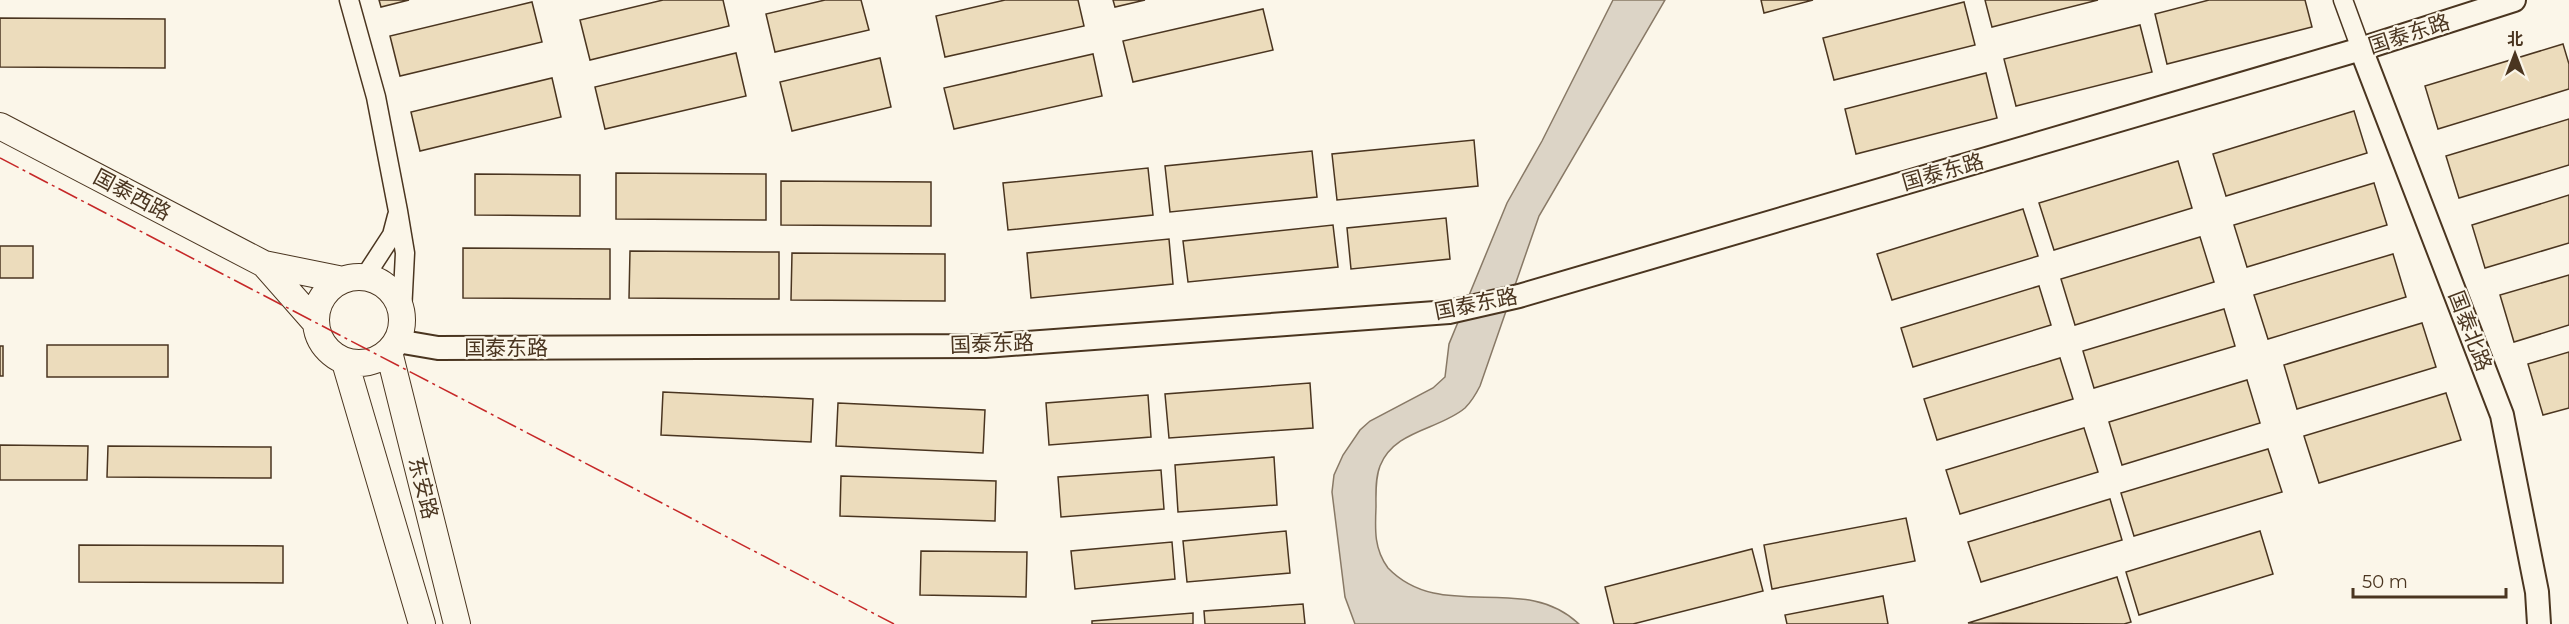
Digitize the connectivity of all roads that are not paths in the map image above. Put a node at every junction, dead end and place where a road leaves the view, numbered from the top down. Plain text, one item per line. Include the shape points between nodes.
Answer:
1 (349, 0) edge
2 (2343, 0) edge
3 (2514, 0) edge
4 (2361, 49) junction
5 (0, 126) edge
6 (398, 211) junction
7 (264, 264) junction
8 (353, 279) junction
9 (402, 312) junction
10 (315, 322) junction
11 (393, 346) junction
12 (345, 362) junction
13 (422, 624) edge
14 (457, 624) edge
15 (2539, 624) edge

1 - 6 street via 376,97
2 - 4 street
3 - 4 street, 国泰东路
4 - 11 street, 国泰东路 via 1519,296 1449,312 985,346
4 - 15 street, 国泰北路 via 2502,415 2537,592
5 - 7 main road, 国泰西路
6 - 8 street via 392,235
6 - 9 street via 405,253
7 - 8 main road
7 - 10 main road
8 - 9 main road via 372,279 386,286
8 - 10 main road via 331,287 322,296
9 - 11 main road via 402,327
10 - 12 main road via 323,346
11 - 12 main road via 375,361
11 - 14 main road, 东安路
12 - 13 main road, 东安路

